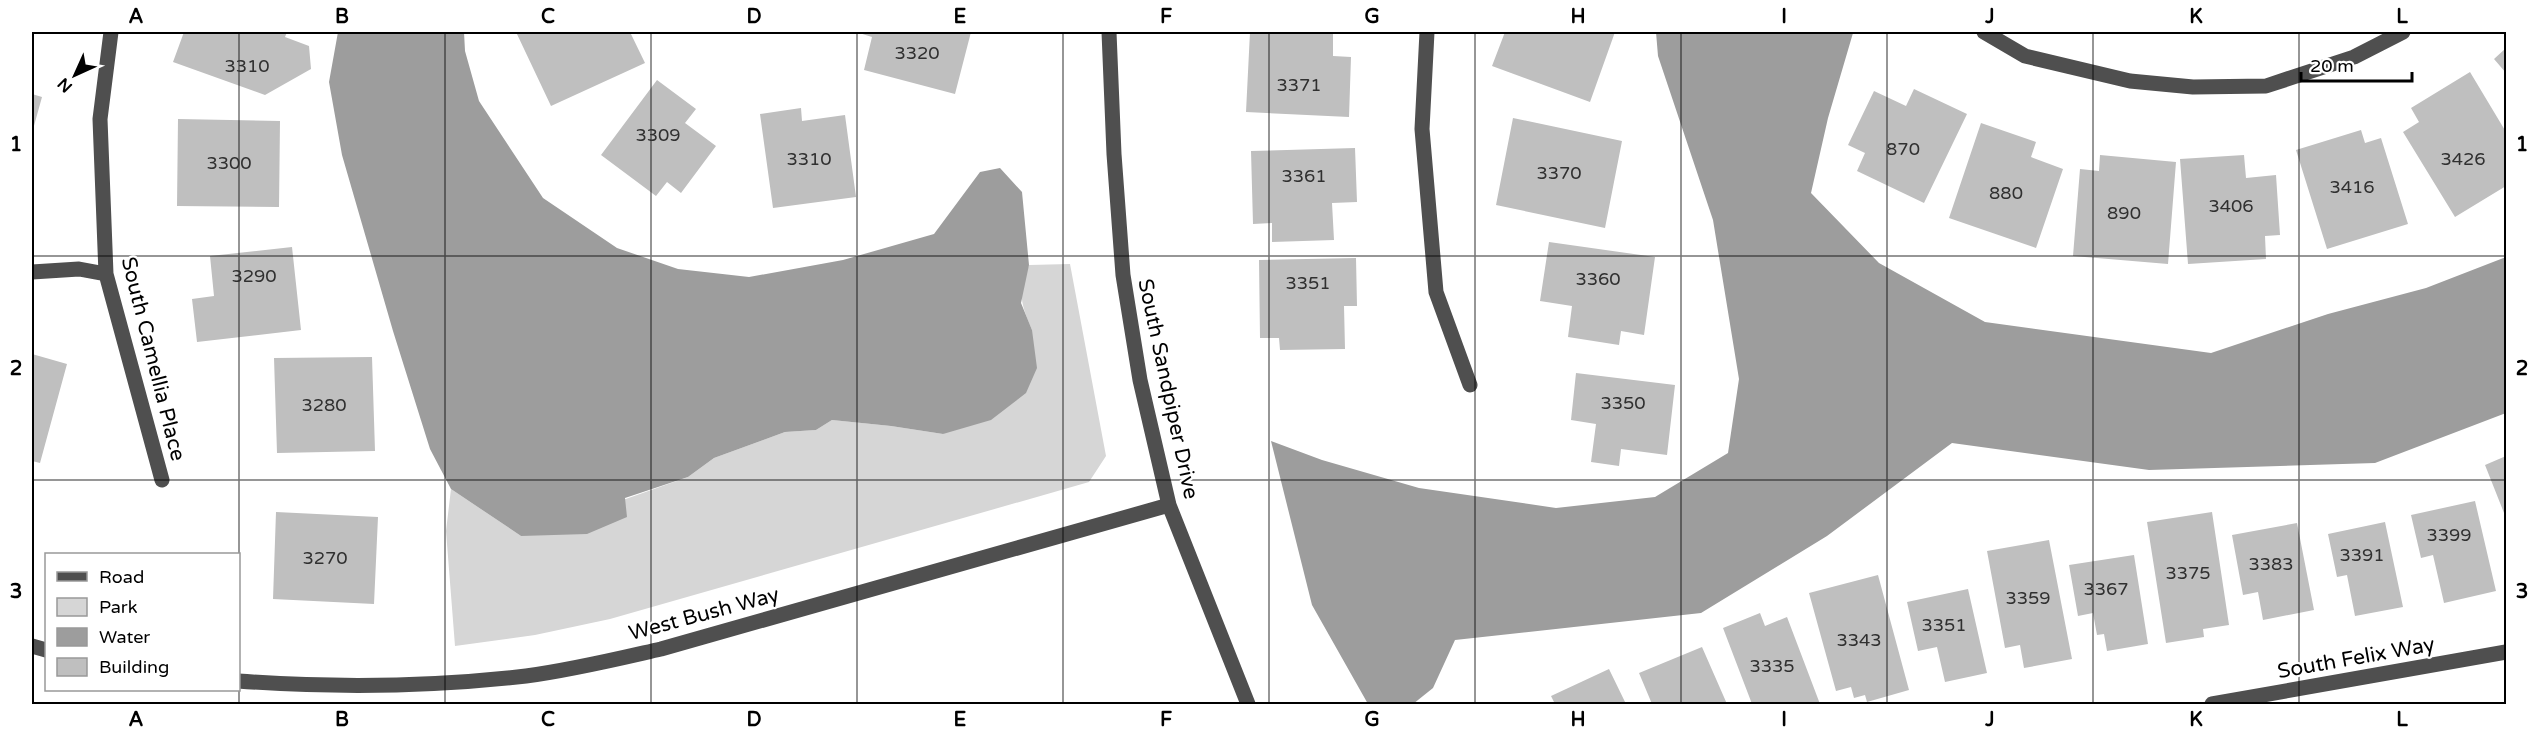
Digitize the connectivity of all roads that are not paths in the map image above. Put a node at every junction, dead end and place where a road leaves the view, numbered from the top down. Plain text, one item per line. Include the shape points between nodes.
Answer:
1 (111, 32) edge
2 (1109, 32) edge
3 (1427, 32) edge
4 (1984, 32) edge
5 (2403, 32) edge
6 (32, 272) edge
7 (106, 274) junction
8 (1470, 385) dead end
9 (162, 480) dead end
10 (1169, 505) junction
11 (2506, 652) edge
12 (240, 681) edge
13 (2289, 698) edge
14 (1248, 705) edge
15 (2212, 705) edge

1 - 7 street, South Camellia Place via 100,119
2 - 10 street, South Sandpiper Drive via 1123,275 1140,380
3 - 8 street via 1422,129 1436,292
4 - 5 street via 2025,56 2130,81 2193,87 2266,86 2354,57
6 - 7 street via 79,269
7 - 9 street, South Camellia Place
10 - 12 street, West Bush Way via 661,649 602,662 529,675 399,686
10 - 14 street, South Sandpiper Drive
11 - 13 street, South Felix Way
13 - 15 street, South Felix Way

